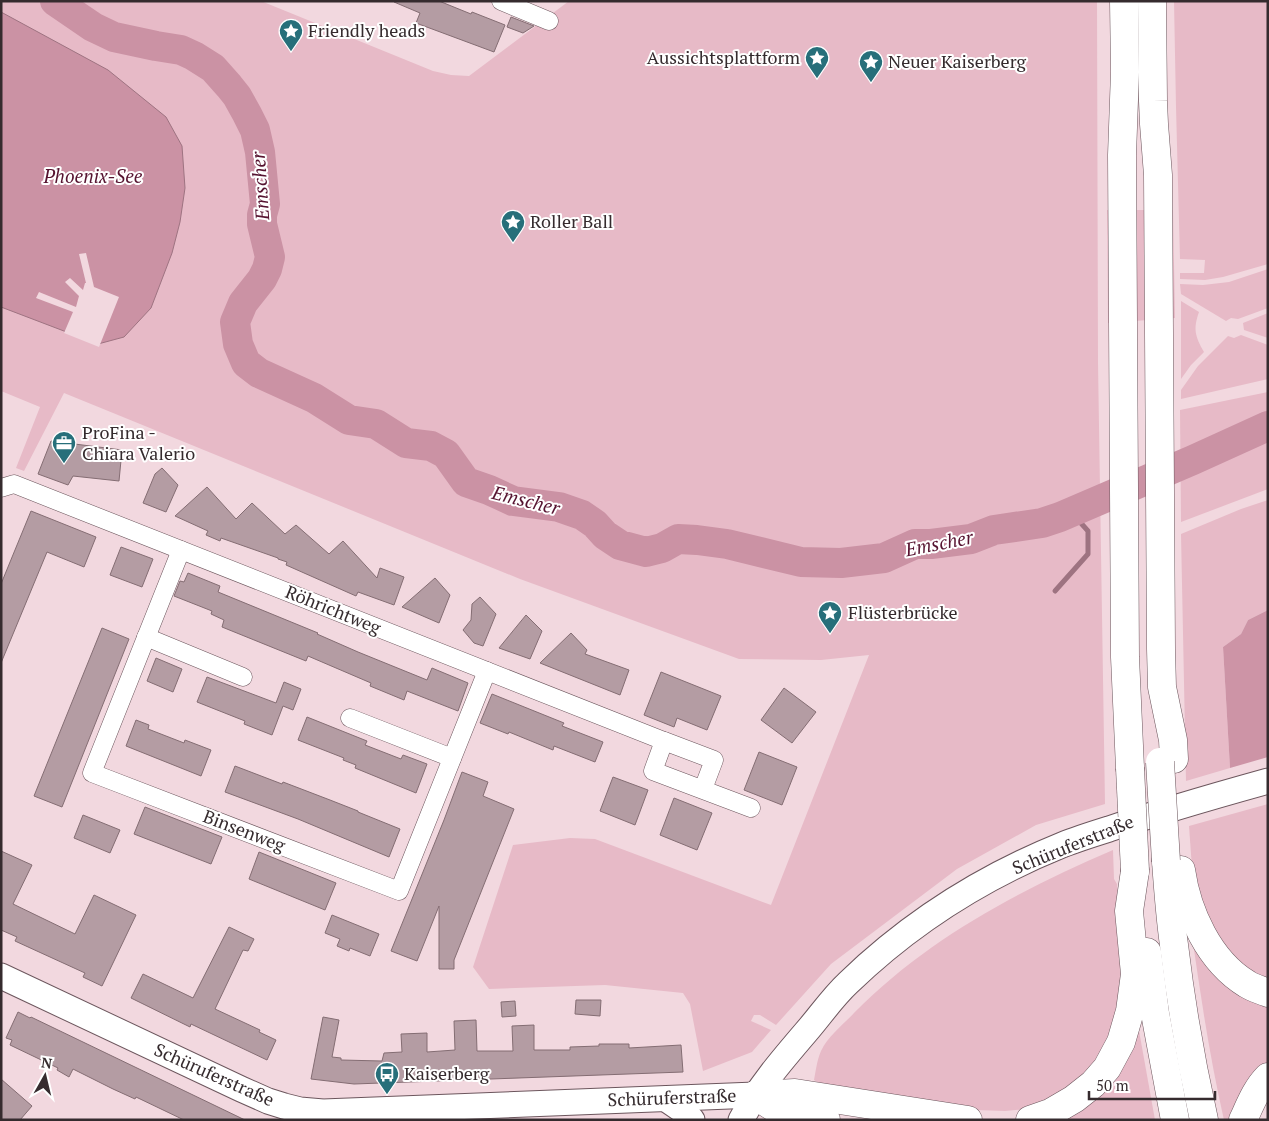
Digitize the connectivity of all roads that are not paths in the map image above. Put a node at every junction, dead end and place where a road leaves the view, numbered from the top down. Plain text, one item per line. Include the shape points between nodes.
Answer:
1 (501, 1) edge
2 (1124, 1) edge
3 (1152, 1) edge
4 (549, 20) dead end
5 (1, 488) edge
6 (181, 550) junction
7 (146, 637) junction
8 (486, 671) junction
9 (243, 678) dead end
10 (350, 718) dead end
11 (664, 741) junction
12 (452, 758) junction
13 (1268, 781) edge
14 (703, 789) junction
15 (751, 808) dead end
16 (1172, 859) junction
17 (1135, 872) junction
18 (1, 976) edge
19 (1268, 993) edge
20 (1268, 1077) edge
21 (755, 1095) junction
22 (666, 1099) junction
23 (815, 1119) edge
24 (692, 1120) edge
25 (741, 1120) edge
26 (968, 1120) edge
27 (1030, 1120) edge
28 (1175, 1120) edge
29 (1204, 1120) edge
30 (1244, 1120) edge

1 - 4 street
2 - 17 highway, bridge via 1125,657
3 - 16 highway via 1158,174 1161,649 1162,687 1173,740 1167,761
5 - 6 street, Röhrichtweg via 14,484
6 - 7 street, Binsenweg
6 - 8 street, Röhrichtweg
7 - 9 street
7 - 12 street, Binsenweg via 92,773 399,891
8 - 11 street, Röhrichtweg
8 - 12 street, Binsenweg
10 - 12 street
11 - 14 street, Röhrichtweg via 714,760
11 - 14 street via 653,771
13 - 21 main road, Schüruferstraße via 1063,844 962,896 879,955 846,985
14 - 15 street
16 - 19 highway via 1192,912 1212,950 1246,984
16 - 29 highway via 1174,945 1193,1072
17 - 27 highway via 1129,911 1135,974 1130,1011 1121,1042 1107,1068 1092,1084 1050,1113
17 - 28 highway via 1141,891 1155,1013
18 - 22 main road, Schüruferstraße via 241,1089 300,1110 374,1111
20 - 30 highway via 1251,1102
21 - 22 main road, Schüruferstraße
21 - 23 highway via 778,1110
21 - 25 main road
21 - 26 highway via 795,1093
22 - 24 main road

